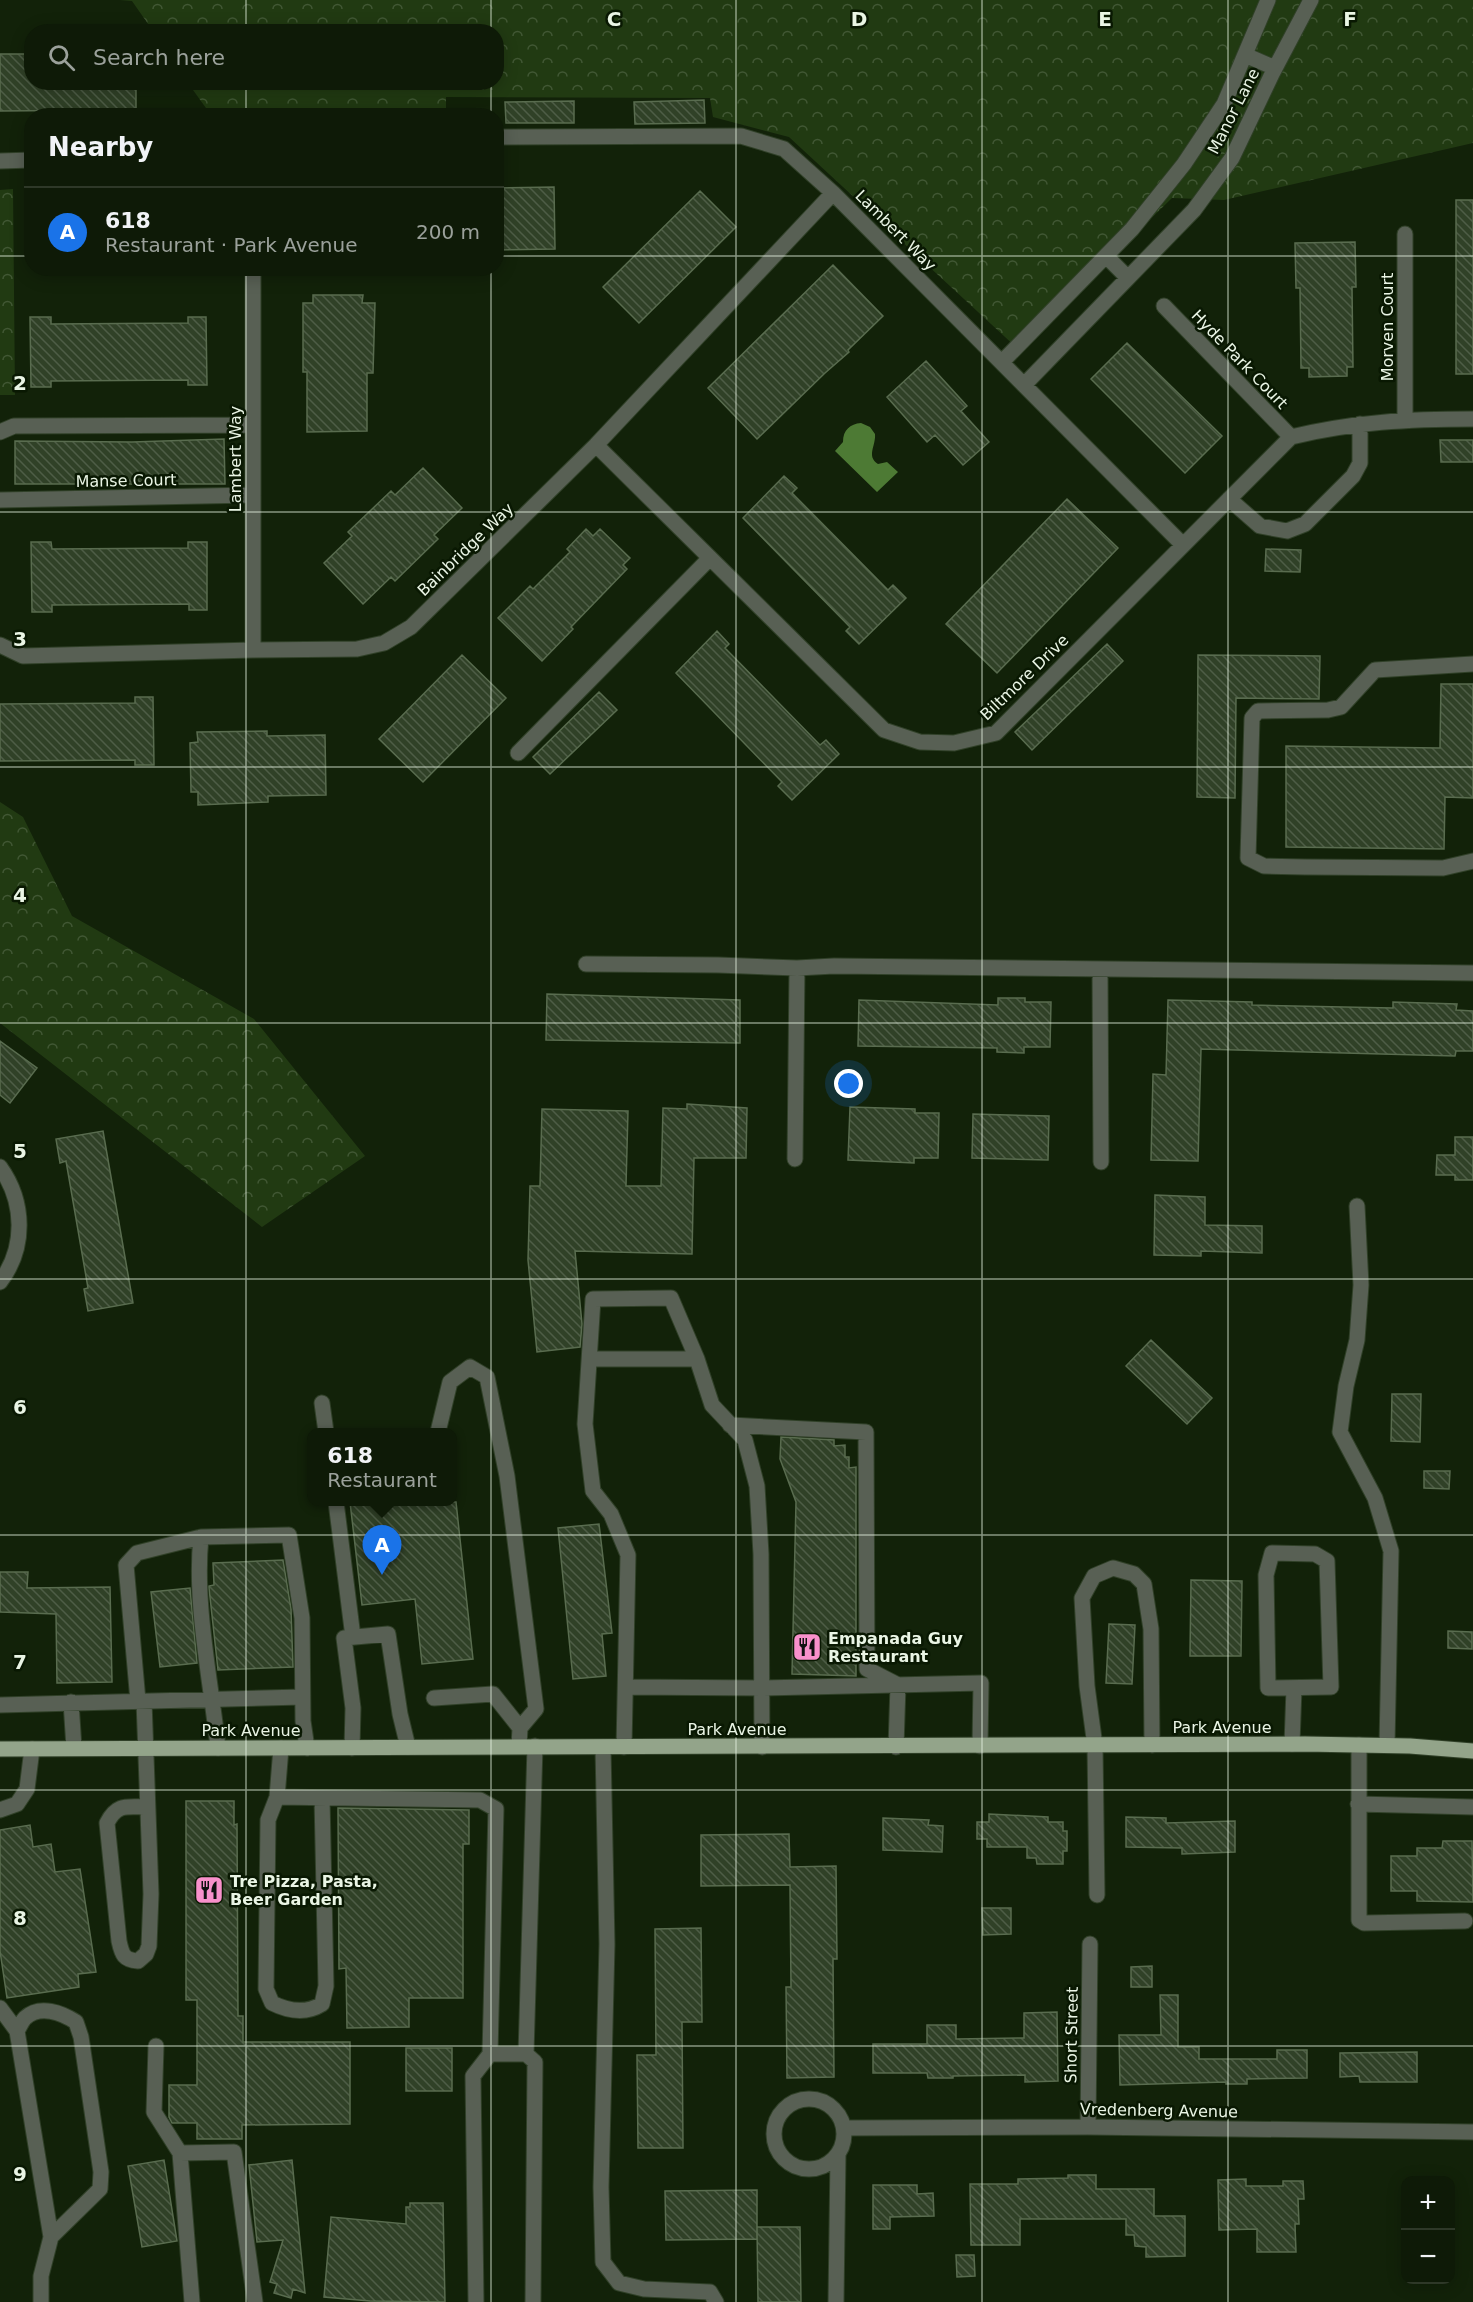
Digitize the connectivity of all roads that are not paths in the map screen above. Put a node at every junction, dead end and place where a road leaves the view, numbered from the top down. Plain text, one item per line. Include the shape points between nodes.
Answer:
1 (1268, 0) edge
2 (1311, 0) edge
3 (1245, 55) junction
4 (1275, 68) junction
5 (504, 137) edge
6 (24, 160) edge
7 (0, 161) edge
8 (833, 193) junction
9 (1405, 234) dead end
10 (1106, 255) junction
11 (253, 276) edge
12 (1127, 277) junction
13 (1164, 306) dead end
14 (1002, 362) junction
15 (1024, 384) junction
16 (1405, 419) junction
17 (1473, 419) edge
18 (1360, 424) junction
19 (253, 425) junction
20 (0, 432) edge
21 (1291, 437) junction
22 (596, 446) junction
23 (253, 495) junction
24 (1229, 499) junction
25 (0, 500) edge
26 (1183, 545) junction
27 (710, 558) junction
28 (0, 645) edge
29 (253, 650) junction
30 (1473, 664) edge
31 (518, 753) dead end
32 (1473, 861) edge
33 (586, 964) dead end
34 (797, 968) junction
35 (1100, 969) junction
36 (1473, 973) edge
37 (795, 1159) dead end
38 (1101, 1162) dead end
39 (0, 1167) edge
40 (1357, 1206) dead end
41 (0, 1282) edge
42 (591, 1359) junction
43 (697, 1359) junction
44 (322, 1403) dead end
45 (730, 1425) junction
46 (325, 1428) edge
47 (439, 1428) edge
48 (337, 1506) edge
49 (201, 1537) junction
50 (353, 1637) junction
51 (898, 1685) junction
52 (626, 1687) junction
53 (763, 1688) junction
54 (1294, 1688) junction
55 (302, 1697) junction
56 (213, 1698) junction
57 (434, 1698) dead end
58 (141, 1701) junction
59 (71, 1702) junction
60 (0, 1705) edge
61 (520, 1728) junction
62 (1292, 1744) junction
63 (1152, 1745) junction
64 (1359, 1745) junction
65 (527, 1746) junction
66 (980, 1746) junction
67 (1095, 1746) junction
68 (1387, 1746) junction
69 (408, 1747) junction
70 (762, 1747) junction
71 (896, 1747) junction
72 (74, 1748) junction
73 (146, 1748) junction
74 (218, 1748) junction
75 (281, 1748) junction
76 (307, 1748) junction
77 (352, 1748) junction
78 (603, 1748) junction
79 (624, 1748) junction
80 (0, 1749) edge
81 (32, 1749) junction
82 (1473, 1751) edge
83 (277, 1797) junction
84 (322, 1798) junction
85 (1358, 1804) junction
86 (147, 1807) junction
87 (1473, 1807) edge
88 (0, 1810) edge
89 (1097, 1895) dead end
90 (1465, 1921) dead end
91 (1090, 1944) dead end
92 (0, 2008) edge
93 (17, 2031) junction
94 (156, 2046) dead end
95 (490, 2054) junction
96 (526, 2054) junction
97 (1088, 2127) junction
98 (844, 2128) junction
99 (1473, 2132) edge
100 (180, 2153) junction
101 (838, 2155) junction
102 (51, 2237) junction
103 (41, 2302) edge
104 (192, 2302) edge
105 (255, 2302) edge
106 (476, 2302) edge
107 (532, 2302) edge
108 (716, 2302) edge
109 (836, 2302) edge

1 - 3 street, Manor Lane
2 - 4 street, Manor Lane
3 - 4 street, Manor Lane
3 - 10 street, Manor Lane via 1224,104 1184,164
4 - 12 street, Manor Lane via 1232,158 1194,210
5 - 8 street, Lambert Way via 741,136 784,149
6 - 7 street
8 - 14 street, Lambert Way
8 - 22 street, Bainbridge Way
9 - 16 street, Morven Court
10 - 12 street
10 - 14 street, Manor Lane
11 - 19 street, Lambert Way
12 - 15 street, Manor Lane
13 - 21 street, Hyde Park Court
14 - 15 street, Lambert Way
15 - 26 street, Lambert Way
16 - 17 street
16 - 18 street
18 - 21 street
18 - 24 street via 1360,463 1353,476 1305,524 1287,531 1260,525
19 - 20 street via 14,426
19 - 23 street, Lambert Way
21 - 24 street, Biltmore Drive
22 - 27 street, Biltmore Drive
22 - 29 street, Bainbridge Way via 411,627 384,643 357,649
23 - 25 street, Manse Court
23 - 29 street, Lambert Way
24 - 26 street, Biltmore Drive
26 - 27 street, Biltmore Drive via 996,733 954,743 920,742 884,730
27 - 31 street
28 - 29 street, Bainbridge Way via 23,656
30 - 32 street via 1375,670 1341,707 1258,711 1252,718 1248,858 1264,866 1305,867 1443,868
33 - 34 street
34 - 35 street
34 - 37 street
35 - 36 street
35 - 38 street
39 - 41 street via 17,1202 19,1244
40 - 68 street via 1361,1285 1357,1340 1340,1432 1375,1498 1391,1551
42 - 43 street
42 - 43 street via 593,1299 671,1299
42 - 52 street via 585,1424 593,1491 611,1514 628,1555
43 - 45 street via 712,1405
44 - 46 street
45 - 51 street via 866,1432 867,1669
45 - 53 street via 745,1440 757,1486
47 - 61 street via 450,1382 470,1367 487,1377 507,1476 536,1709
48 - 50 street
49 - 55 street via 289,1535 302,1618
49 - 56 street via 206,1665
49 - 58 street via 136,1553 126,1564
50 - 69 street via 388,1634
50 - 77 street via 344,1638 353,1708
51 - 53 street
51 - 66 street via 981,1683
51 - 71 street
52 - 53 street
52 - 79 street
53 - 70 street
54 - 54 street via 1330,1687 1328,1561 1315,1554 1272,1553 1266,1575 1268,1688
54 - 62 street
55 - 56 street
55 - 76 street
56 - 58 street
56 - 74 street
57 - 61 street via 493,1694
58 - 59 street
58 - 73 street
59 - 60 street
59 - 72 street
61 - 65 street
62 - 63 main road, Park Avenue
62 - 64 main road, Park Avenue
63 - 67 main road, Park Avenue
63 - 67 street via 1151,1629 1144,1584 1134,1574 1113,1568 1094,1576 1082,1598
64 - 68 main road, Park Avenue
64 - 85 street
65 - 69 main road, Park Avenue
65 - 78 main road, Park Avenue
65 - 96 street
66 - 67 main road, Park Avenue
66 - 71 main road, Park Avenue
67 - 89 street
68 - 82 main road, Park Avenue
69 - 77 main road, Park Avenue
70 - 71 main road, Park Avenue
70 - 79 main road, Park Avenue
72 - 73 main road, Park Avenue
72 - 81 main road, Park Avenue
73 - 74 main road, Park Avenue
73 - 86 street
74 - 75 main road, Park Avenue
75 - 76 main road, Park Avenue
75 - 83 street
76 - 77 main road, Park Avenue
78 - 79 main road, Park Avenue
78 - 108 street via 607,1944 603,2262 619,2283 644,2289 710,2292
80 - 81 main road, Park Avenue
81 - 88 street via 27,1789 17,1804
83 - 84 street
83 - 84 street via 268,1820 266,1989 272,2003 287,2010 313,2009 322,2004 326,1986
84 - 95 street via 480,1800 496,1809
85 - 87 street
85 - 90 street via 1359,1920
86 - 86 street via 119,1808 107,1823 122,1955 138,1962 148,1946 151,1894
91 - 97 street, Short Street
92 - 93 street
93 - 102 street
93 - 102 street via 25,2018 39,2012 60,2012 76,2022 81,2037 101,2172 100,2189
94 - 100 street via 154,2112
95 - 96 street
95 - 106 street via 473,2076
96 - 107 street via 535,2062
97 - 98 street, Vredenberg Avenue
97 - 99 street, Vredenberg Avenue
98 - 101 street via 844,2142
98 - 101 street via 830,2105 817,2099 790,2104 779,2114 774,2126 773,2140 778,2153 801,2169 828,2165
100 - 104 street
100 - 105 street via 234,2152
101 - 109 street
102 - 103 street via 41,2276

